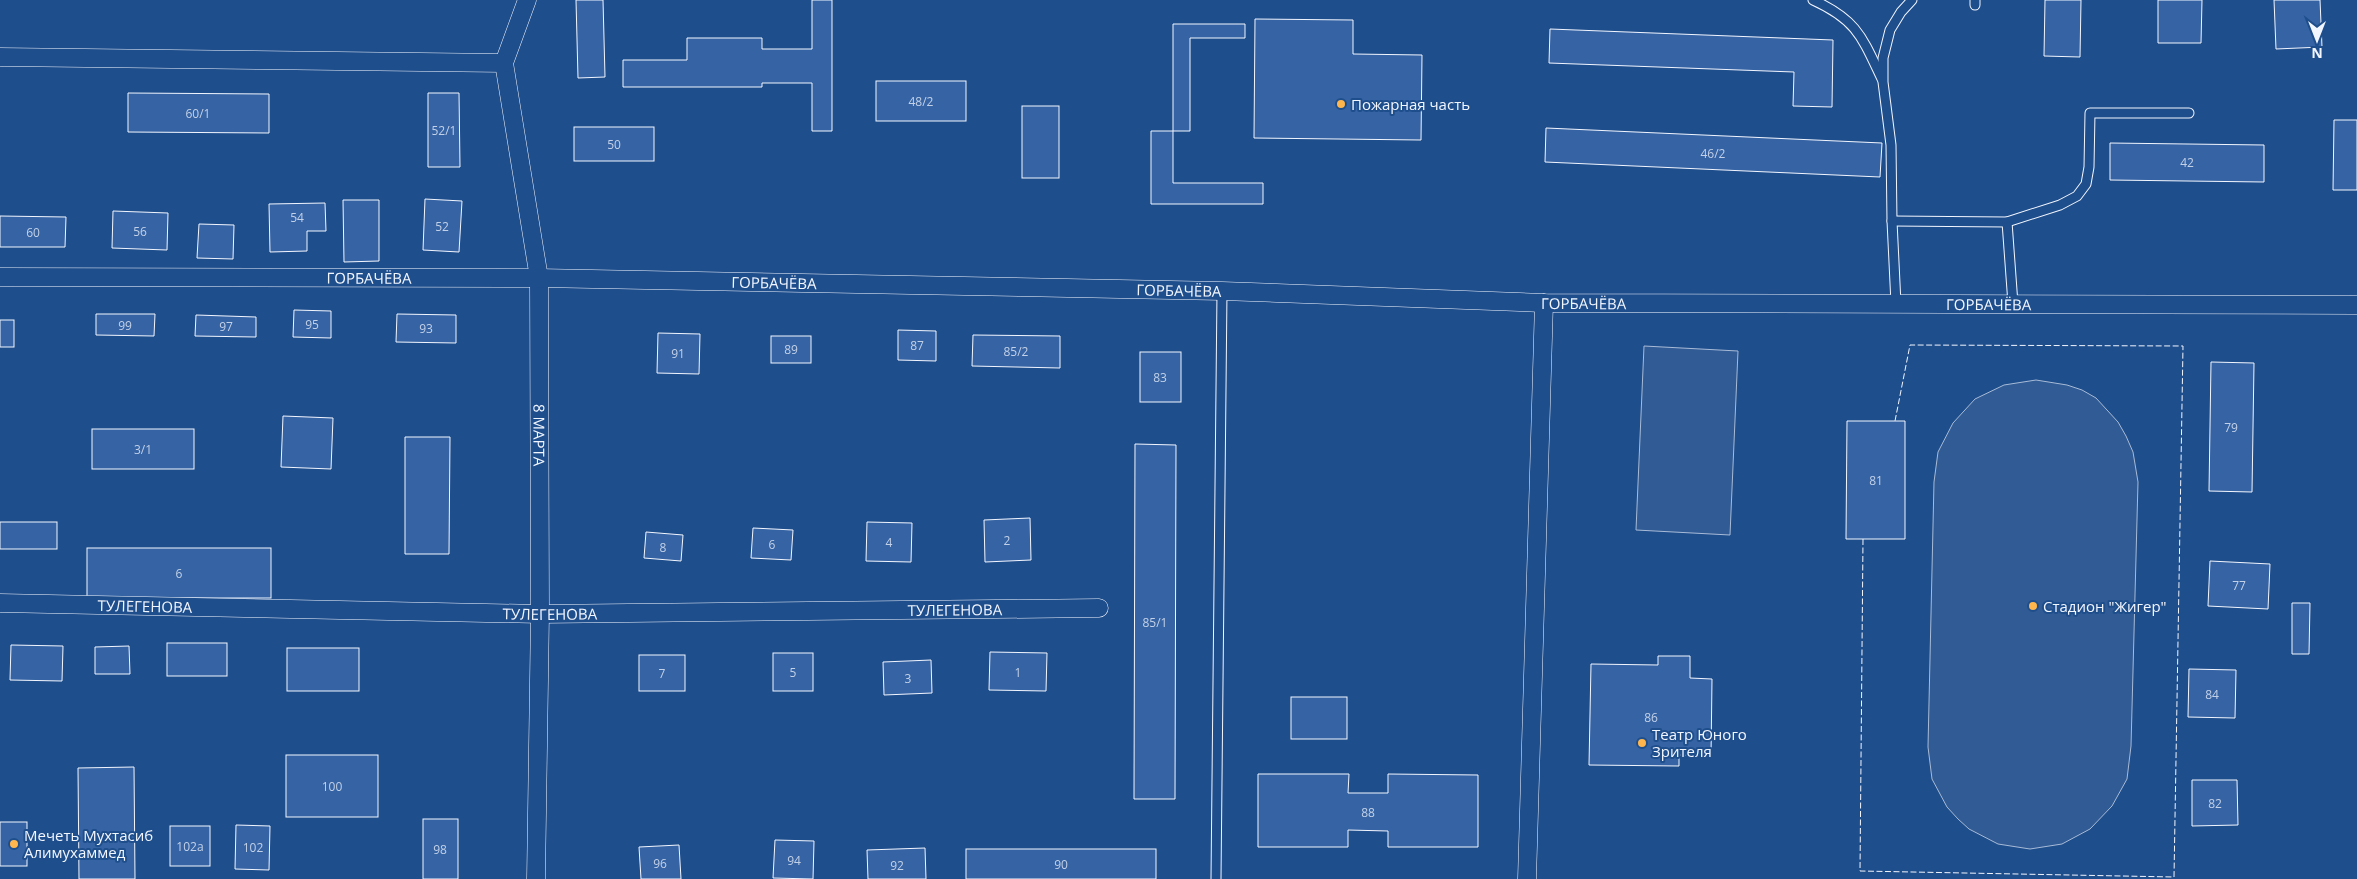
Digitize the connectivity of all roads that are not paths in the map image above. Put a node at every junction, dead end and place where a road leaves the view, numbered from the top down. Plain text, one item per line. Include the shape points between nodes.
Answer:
1 (526, 0) edge
2 (1813, 0) edge
3 (1912, 0) edge
4 (0, 57) edge
5 (504, 63) junction
6 (1883, 82) junction
7 (2189, 113) dead end
8 (1892, 220) junction
9 (2007, 222) junction
10 (0, 277) edge
11 (539, 278) junction
12 (1222, 291) junction
13 (1544, 303) junction
14 (1896, 304) junction
15 (2013, 304) junction
16 (2357, 305) edge
17 (0, 603) edge
18 (1099, 608) dead end
19 (540, 614) junction
20 (536, 879) edge
21 (1216, 879) edge
22 (1527, 879) edge

1 - 5 street, 8 МАРТА
2 - 6 lane via 1851,22
3 - 6 lane via 1890,30 1883,58
4 - 5 street
5 - 11 street, 8 МАРТА
6 - 8 lane via 1891,145
7 - 9 lane via 2090,113 2089,167 2086,184 2077,196 2060,205
8 - 9 lane
8 - 14 lane
9 - 15 lane
10 - 11 street, ГОРБАЧЁВА
11 - 12 street, ГОРБАЧЁВА
11 - 19 street, 8 МАРТА
12 - 13 street, ГОРБАЧЁВА
12 - 21 lane
13 - 14 street, ГОРБАЧЁВА
13 - 22 street
14 - 15 street, ГОРБАЧЁВА
15 - 16 street, ГОРБАЧЁВА
17 - 19 street, ТУЛЕГЕНОВА
18 - 19 street, ТУЛЕГЕНОВА
19 - 20 street, 8 МАРТА

